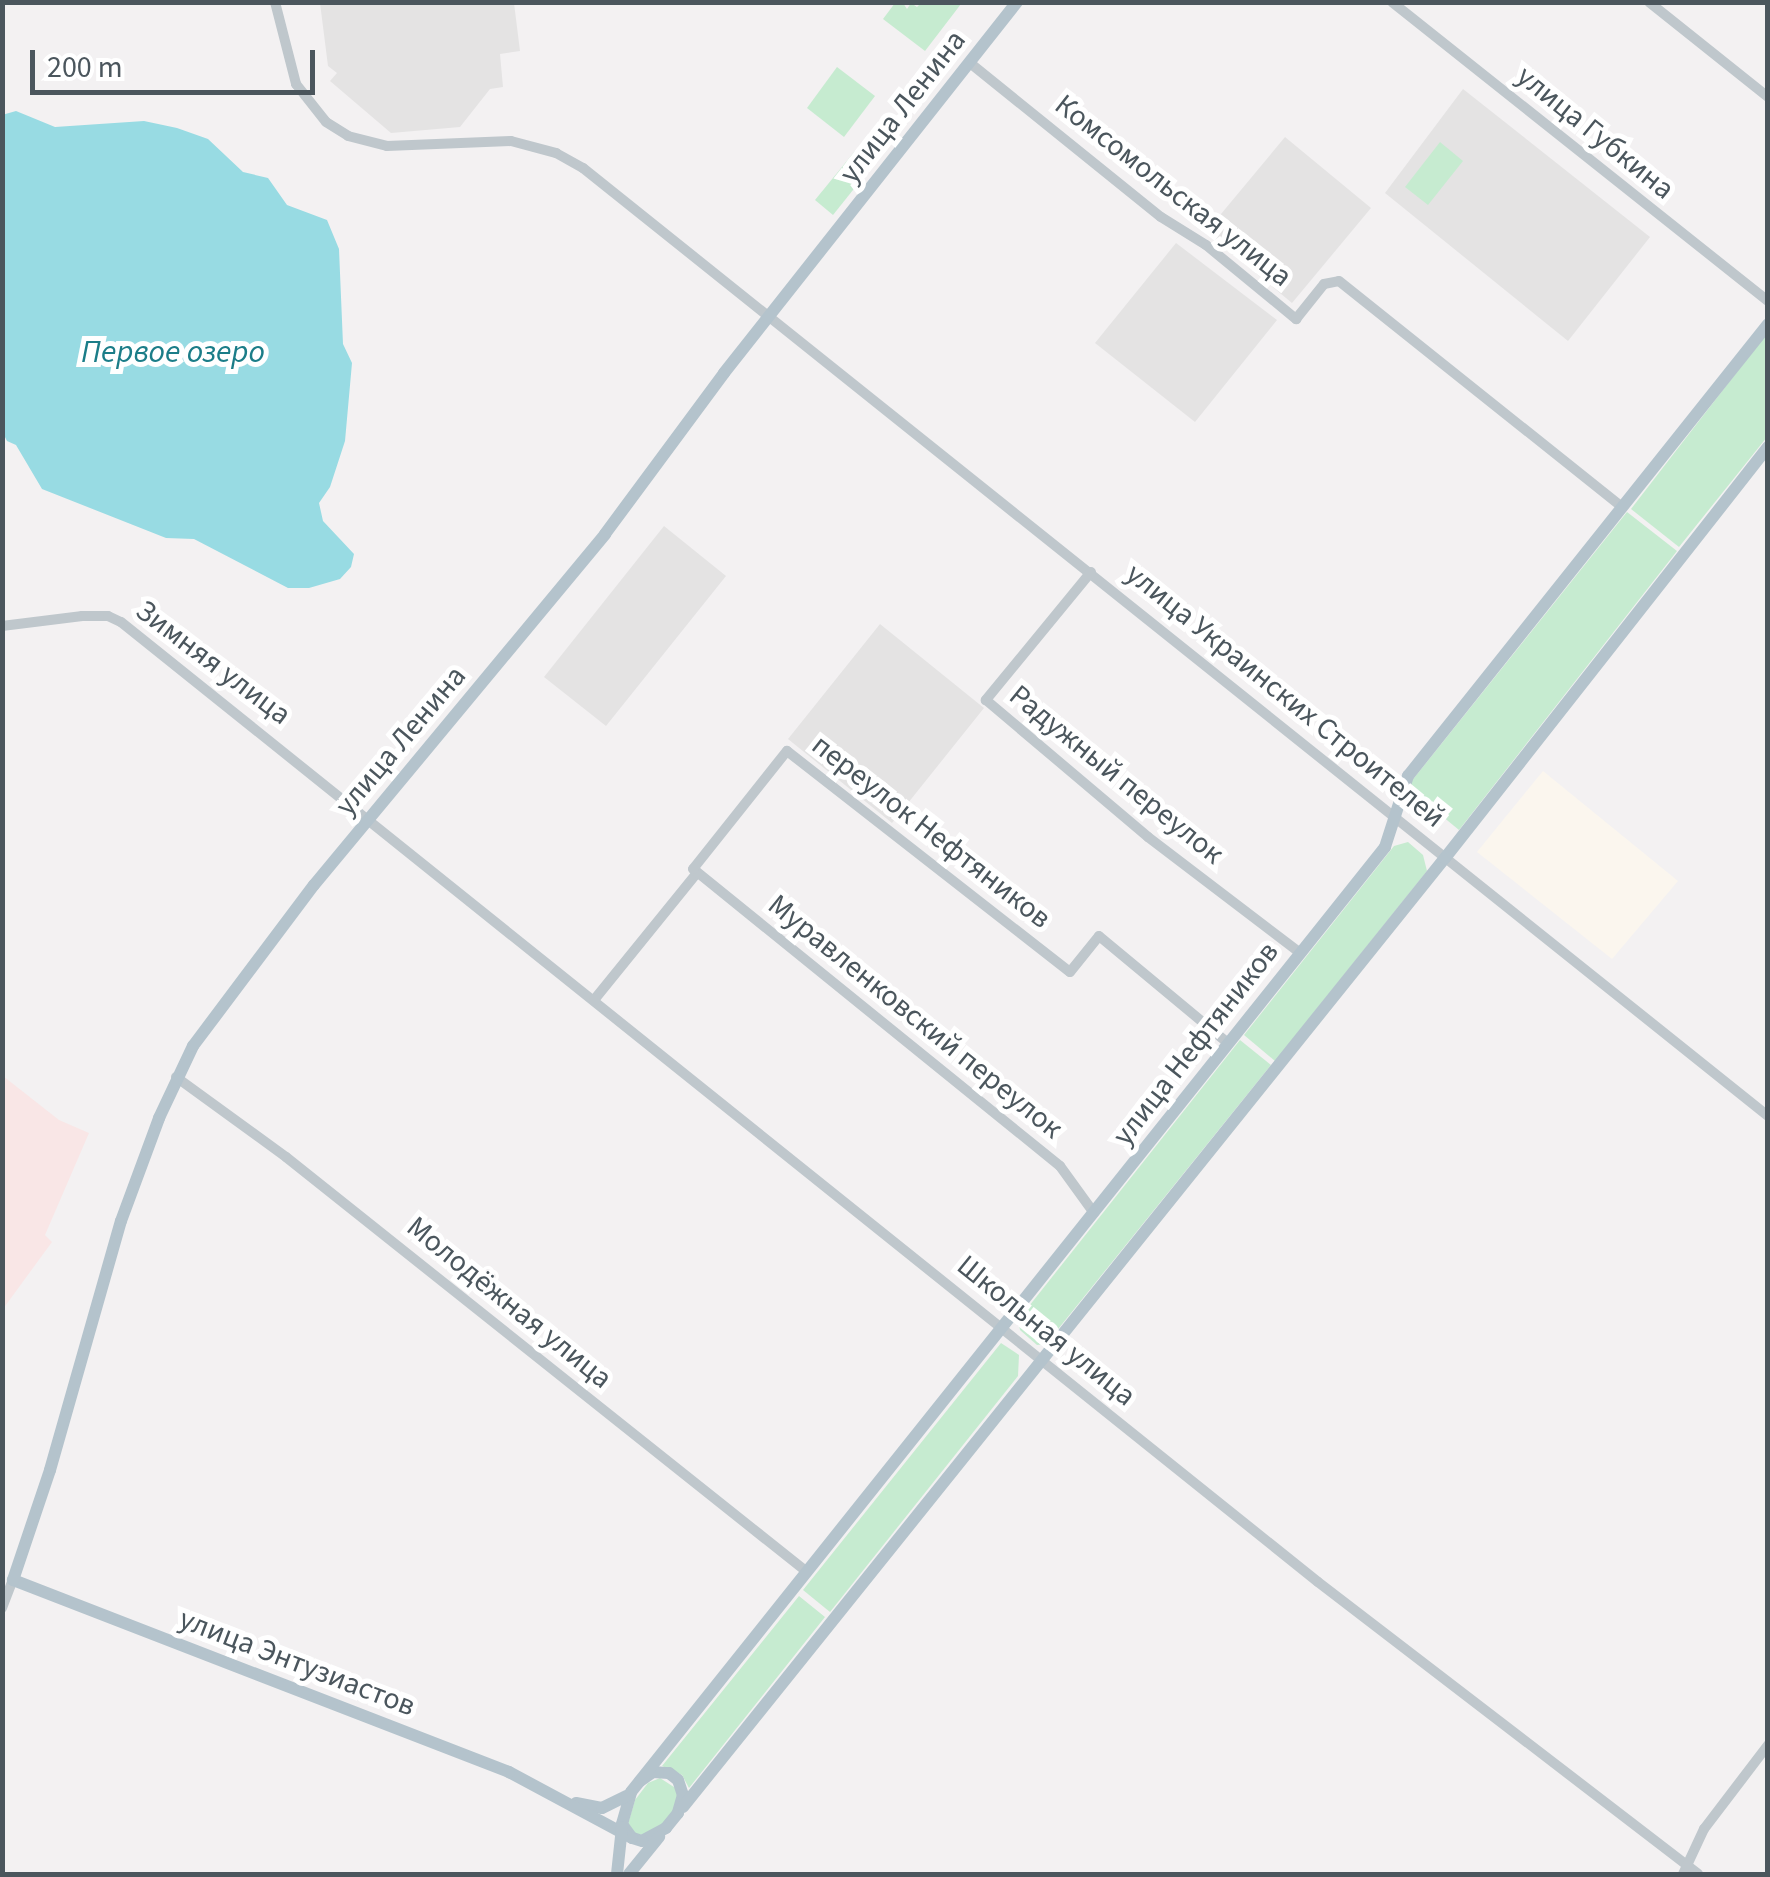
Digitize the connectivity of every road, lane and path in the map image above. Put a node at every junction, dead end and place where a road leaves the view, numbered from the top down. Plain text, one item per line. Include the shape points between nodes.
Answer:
1 (275, 2) edge
2 (1017, 2) edge
3 (1392, 2) edge
4 (1649, 2) edge
5 (970, 63) junction
6 (1768, 97) edge
7 (1768, 301) edge
8 (769, 316) junction
9 (1768, 324) edge
10 (1768, 447) edge
11 (1622, 507) junction
12 (1091, 572) junction
13 (2, 626) edge
14 (1396, 816) junction
15 (370, 818) junction
16 (1445, 858) junction
17 (695, 871) junction
18 (1300, 953) junction
19 (594, 1000) junction
20 (1228, 1044) junction
21 (176, 1077) junction
22 (1768, 1116) edge
23 (1094, 1213) junction
24 (1002, 1328) junction
25 (1041, 1359) junction
26 (807, 1572) junction
27 (13, 1580) junction
28 (2, 1608) edge
29 (1768, 1745) edge
30 (636, 1786) junction
31 (560, 1798) junction
32 (678, 1812) junction
33 (600, 1824) junction
34 (666, 1828) junction
35 (625, 1832) junction
36 (1685, 1870) edge
37 (629, 1871) edge
38 (1698, 1874) edge

1 - 8 street, улица Украинских Строителей via 296,84 335,129 386,146 496,140 556,153
2 - 5 main road, улица Ленина
3 - 7 street, улица Губкина
4 - 6 street
5 - 8 main road, улица Ленина
5 - 11 street, Комсомольская улица via 1296,319 1324,284 1339,281
8 - 12 street, улица Украинских Строителей
8 - 15 main road, улица Ленина via 559,592
9 - 11 main road, улица Нефтяников
10 - 16 main road
11 - 14 main road, улица Нефтяников via 1408,776
12 - 14 street, улица Украинских Строителей
12 - 18 street, Радужный переулок via 986,700 1134,826
13 - 15 street, Зимняя улица via 82,616 121,622
14 - 16 street, улица Украинских Строителей
14 - 18 main road, улица Нефтяников via 1385,847
15 - 19 street, Школьная улица
15 - 21 main road, улица Ленина via 249,966
16 - 22 street, улица Украинских Строителей
16 - 25 main road
17 - 19 street, переулок Нефтяников
17 - 20 street, переулок Нефтяников via 787,751 1070,972 1099,936
17 - 23 street, Муравленковский переулок via 1060,1166
18 - 20 main road, улица Нефтяников
19 - 24 street, Школьная улица
20 - 23 main road, улица Нефтяников
21 - 26 street, Молодёжная улица
21 - 27 main road, улица Ленина via 120,1222
23 - 24 main road, улица Нефтяников
24 - 25 street, Школьная улица
24 - 26 main road, улица Нефтяников
25 - 32 main road
25 - 36 street, Школьная улица
26 - 30 main road, улица Нефтяников
27 - 28 street, улица Ленина
27 - 31 main road, улица Энтузиастов via 462,1752
29 - 36 street via 1711,1818
30 - 31 main road, улица Энтузиастов via 602,1808
30 - 32 main road via 653,1772 674,1776 683,1795
30 - 35 main road, улица Нефтяников
31 - 33 main road, улица Энтузиастов
32 - 34 main road
33 - 35 main road, улица Энтузиастов
33 - 37 main road
34 - 35 main road via 646,1841
34 - 37 main road
35 - 37 main road, улица Нефтяников
36 - 38 street, Школьная улица

